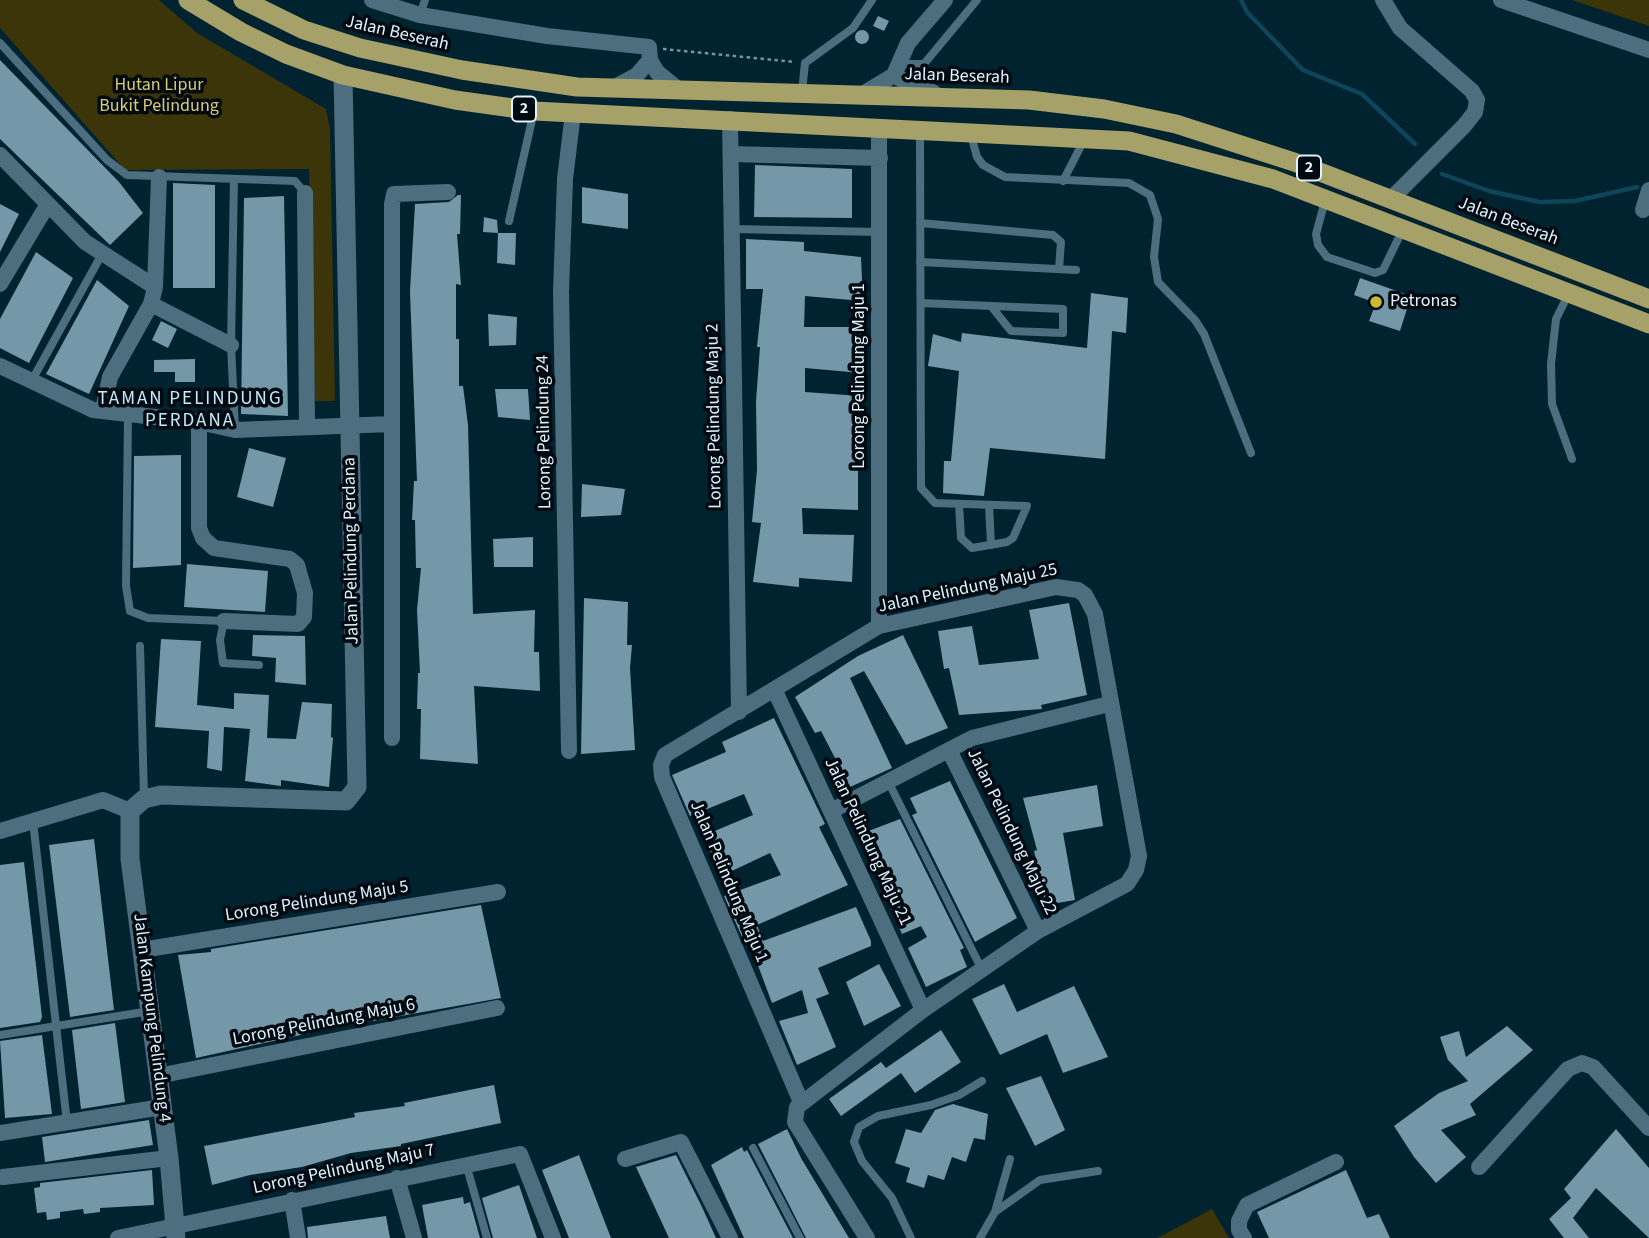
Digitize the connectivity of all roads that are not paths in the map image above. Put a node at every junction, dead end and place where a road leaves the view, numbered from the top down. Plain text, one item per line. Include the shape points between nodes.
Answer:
1 (188, 0) edge
2 (243, 0) edge
3 (872, 0) edge
4 (945, 0) edge
5 (977, 0) edge
6 (1383, 0) edge
7 (1501, 0) edge
8 (382, 2) edge
9 (423, 8) edge
10 (0, 43) edge
11 (1649, 50) edge
12 (649, 54) junction
13 (896, 70) junction
14 (344, 75) junction
15 (612, 89) junction
16 (679, 90) junction
17 (802, 92) junction
18 (861, 95) junction
19 (919, 97) junction
20 (953, 97) junction
21 (534, 111) junction
22 (573, 113) junction
23 (730, 119) junction
24 (880, 127) junction
25 (920, 129) junction
26 (971, 131) junction
27 (1085, 137) junction
28 (731, 154) junction
29 (0, 155) edge
30 (880, 158) junction
31 (159, 177) junction
32 (234, 179) junction
33 (1063, 181) junction
34 (1649, 190) edge
35 (448, 191) dead end
36 (305, 193) joint
37 (1325, 199) junction
38 (1391, 199) junction
39 (48, 204) junction
40 (1643, 210) dead end
41 (509, 221) dead end
42 (920, 223) junction
43 (732, 229) junction
44 (1403, 229) junction
45 (880, 232) junction
46 (102, 254) junction
47 (920, 262) junction
48 (1059, 269) junction
49 (1076, 270) dead end
50 (0, 284) edge
51 (155, 286) junction
52 (1569, 293) junction
53 (1649, 299) edge
54 (921, 303) junction
55 (151, 304) junction
56 (991, 306) junction
57 (1649, 324) edge
58 (231, 345) junction
59 (0, 366) edge
60 (31, 382) junction
61 (103, 410) junction
62 (128, 412) junction
63 (199, 422) junction
64 (391, 424) junction
65 (351, 426) junction
66 (307, 428) junction
67 (235, 430) junction
68 (1251, 453) dead end
69 (1572, 459) dead end
70 (959, 504) junction
71 (989, 505) junction
72 (991, 545) junction
73 (224, 621) junction
74 (878, 626) junction
75 (140, 646) dead end
76 (259, 665) dead end
77 (775, 691) junction
78 (1109, 704) junction
79 (739, 712) junction
80 (391, 738) dead end
81 (949, 750) junction
82 (569, 751) dead end
83 (888, 781) junction
84 (137, 805) junction
85 (831, 811) junction
86 (33, 821) junction
87 (0, 831) edge
88 (498, 892) dead end
89 (1038, 931) junction
90 (142, 950) junction
91 (982, 970) junction
92 (497, 1008) dead end
93 (923, 1010) junction
94 (150, 1011) junction
95 (56, 1026) junction
96 (0, 1034) edge
97 (158, 1076) junction
98 (982, 1081) dead end
99 (801, 1102) junction
100 (162, 1107) junction
101 (67, 1123) junction
102 (1649, 1128) edge
103 (0, 1133) edge
104 (753, 1148) dead end
105 (169, 1158) junction
106 (625, 1159) dead end
107 (1010, 1159) dead end
108 (1336, 1162) dead end
109 (466, 1164) junction
110 (1479, 1167) dead end
111 (1098, 1171) dead end
112 (3, 1177) dead end
113 (397, 1178) junction
114 (292, 1200) junction
115 (995, 1212) junction
116 (175, 1231) edge
117 (118, 1238) edge
118 (298, 1238) edge
119 (414, 1238) edge
120 (487, 1238) edge
121 (553, 1238) edge
122 (730, 1238) edge
123 (800, 1238) edge
124 (867, 1238) edge
125 (911, 1238) edge
126 (980, 1238) edge
127 (1244, 1238) edge

1 - 14 highway, 2 via 274,49
2 - 15 highway, Jalan Beserah / 2 via 304,30 360,48 462,71
3 - 17 lane via 853,28 805,63
4 - 13 street via 908,43
5 - 13 lane via 923,64
6 - 38 street via 1400,28 1477,100 1475,112 1464,126
7 - 11 street
8 - 9 street
9 - 12 street
10 - 31 lane via 118,170 137,177
12 - 15 street via 637,75
12 - 16 street via 663,78
13 - 18 street
13 - 20 street via 918,89
14 - 21 highway, 2 via 455,100
14 - 65 street, Jalan Pelindung Perdana
15 - 16 highway, Jalan Beserah / 2
16 - 17 highway, Jalan Beserah / 2
17 - 18 highway, Jalan Beserah / 2
18 - 19 highway, Jalan Beserah / 2
19 - 20 highway, Jalan Beserah / 2
19 - 25 highway
20 - 38 highway, Jalan Beserah / 2 via 1104,109 1176,124
21 - 22 highway, 2
21 - 41 lane
22 - 23 highway, 2
22 - 82 street, Lorong Pelindung 24 via 565,179 561,292
23 - 24 highway, 2
23 - 28 street, Lorong Pelindung Maju 2
24 - 25 highway, 2
24 - 30 street, Lorong Pelindung Maju 1
25 - 26 highway, 2
25 - 42 lane
26 - 27 highway, 2
26 - 33 lane via 977,157 993,173 1017,180
27 - 33 lane
27 - 37 highway, 2 via 1129,141 1207,160
28 - 30 street
28 - 43 street, Lorong Pelindung Maju 2
29 - 39 street
30 - 45 street, Lorong Pelindung Maju 1
31 - 32 lane
31 - 51 street
32 - 36 lane via 295,181
32 - 58 lane
33 - 68 lane via 1129,183 1154,201 1158,282 1204,334
34 - 40 street
35 - 64 street via 394,194
36 - 66 street
37 - 44 highway, 2
37 - 44 lane via 1316,234 1326,257 1375,273 1382,270
38 - 53 highway, Jalan Beserah / 2
39 - 46 street
39 - 50 street
42 - 47 lane
42 - 48 lane via 1053,235 1060,242
43 - 45 lane
43 - 79 street, Lorong Pelindung Maju 2
44 - 52 highway, 2
45 - 74 street, Lorong Pelindung Maju 1
46 - 51 street
46 - 60 lane
47 - 48 lane
47 - 54 lane
48 - 49 lane
51 - 55 street
52 - 57 highway, 2
52 - 69 lane via 1556,319 1550,364 1552,404
54 - 56 lane
54 - 70 lane via 921,488 935,503
55 - 58 street
55 - 61 street via 110,377
56 - 56 lane via 1063,309 1063,333 1011,331
58 - 67 lane
59 - 60 street
60 - 61 street via 85,408
61 - 62 street
62 - 63 street
62 - 73 lane via 126,586 130,611 148,618
63 - 67 street
63 - 73 street via 199,528 203,538 214,548 290,559 297,565 306,593 304,617 298,624
64 - 65 street
64 - 80 street
65 - 66 street
65 - 84 street, Jalan Pelindung Perdana via 355,793 346,801 162,795
66 - 67 street
70 - 71 lane
70 - 72 lane via 965,545
71 - 72 lane
71 - 72 lane via 1027,506 1013,538
73 - 76 lane via 220,640 223,663
74 - 77 street, Jalan Pelindung Maju 25
74 - 78 street, Jalan Pelindung Maju 25 via 1056,587 1078,590 1095,614
75 - 84 lane
77 - 79 street, Jalan Pelindung Maju 25
77 - 85 street, Jalan Pelindung Maju 21
78 - 81 street via 998,730
78 - 89 street, Jalan Pelindung Maju 25 via 1139,856 1136,870 1127,884
79 - 99 street, Jalan Pelindung Maju 1 via 665,755 662,777
81 - 83 street
81 - 89 street, Jalan Pelindung Maju 22
83 - 85 street
83 - 91 lane
84 - 86 street via 103,800
84 - 90 street, Jalan Kampung Pelindung 4 via 128,842
85 - 93 street, Jalan Pelindung Maju 21
86 - 87 street
86 - 95 lane
88 - 90 street, Lorong Pelindung Maju 5
89 - 91 street
90 - 94 street, Jalan Kampung Pelindung 4
91 - 93 street
92 - 97 street, Lorong Pelindung Maju 6
93 - 99 street
94 - 95 lane
94 - 97 street, Jalan Kampung Pelindung 4
95 - 96 lane
95 - 101 lane
97 - 100 street, Jalan Kampung Pelindung 4
98 - 125 lane via 941,1102 878,1116 859,1127 854,1142 862,1161 892,1198
99 - 124 street via 795,1122
100 - 101 street
100 - 105 street, Jalan Kampung Pelindung 4
101 - 103 street
102 - 110 street via 1593,1067 1582,1063 1568,1069
104 - 123 lane
105 - 112 street
105 - 116 street, Jalan Kampung Pelindung 4
106 - 122 street via 681,1142
107 - 115 lane
108 - 127 street via 1247,1205 1239,1221
109 - 113 street, Lorong Pelindung Maju 7
109 - 120 lane
109 - 121 street, Lorong Pelindung Maju 7 via 520,1154
111 - 115 lane via 1040,1181
113 - 114 street, Lorong Pelindung Maju 7
113 - 119 street
114 - 116 street, Lorong Pelindung Maju 7
114 - 118 street
115 - 126 lane
116 - 117 street, Lorong Pelindung Maju 7

